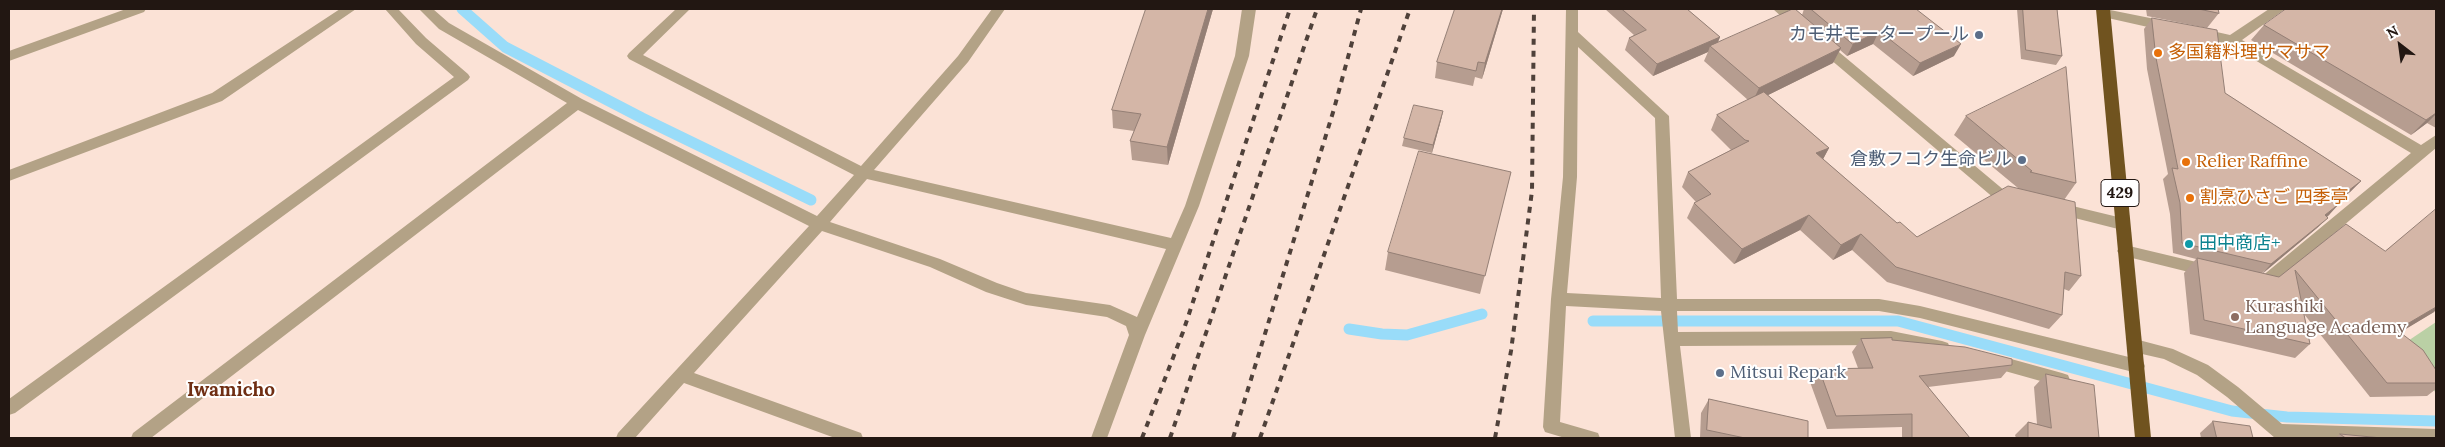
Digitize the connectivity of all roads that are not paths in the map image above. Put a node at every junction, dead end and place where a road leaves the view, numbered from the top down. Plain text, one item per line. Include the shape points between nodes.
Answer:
1 (139, 9) edge
2 (349, 9) edge
3 (391, 9) edge
4 (425, 9) edge
5 (684, 9) edge
6 (999, 9) edge
7 (1249, 9) edge
8 (1572, 9) edge
9 (1779, 9) edge
10 (2278, 9) edge
11 (2104, 11) edge
12 (1574, 35) junction
13 (2232, 40) junction
14 (9, 56) edge
15 (577, 103) junction
16 (2436, 140) edge
17 (2422, 152) junction
18 (863, 173) junction
19 (9, 176) edge
20 (818, 224) junction
21 (2122, 224) junction
22 (1176, 244) junction
23 (2125, 251) junction
24 (2228, 276) edge
25 (2246, 280) edge
26 (1560, 299) junction
27 (1669, 309) junction
28 (1137, 334) junction
29 (1671, 335) junction
30 (2135, 346) junction
31 (1956, 351) edge
32 (1975, 356) edge
33 (2138, 372) junction
34 (681, 376) junction
35 (2062, 380) edge
36 (9, 408) edge
37 (2279, 431) edge
38 (1550, 433) edge
39 (2436, 436) edge
40 (139, 438) edge
41 (624, 438) edge
42 (855, 438) edge
43 (1100, 438) edge
44 (1592, 438) edge
45 (1683, 438) edge
46 (2143, 438) edge

1 - 14 street
2 - 19 street via 217,98
3 - 36 street via 421,41 464,77
4 - 15 street via 444,26
5 - 18 street via 634,56
6 - 18 street via 963,59
7 - 22 street via 1242,56 1192,206
8 - 12 street
9 - 21 street via 2000,195
10 - 13 street
11 - 13 street
11 - 21 highway, 429
12 - 26 street via 1570,177
12 - 27 street via 1662,116
13 - 17 street
15 - 20 street
15 - 40 street
16 - 17 street
17 - 25 street via 2264,284
18 - 20 street
18 - 22 street
20 - 28 street via 935,263 1026,299 1110,311 1132,322
20 - 34 street
21 - 23 highway, 429
22 - 28 street
23 - 24 street
23 - 30 highway, 429
26 - 27 street
26 - 38 street
27 - 29 street
27 - 33 street via 1879,305 1920,312
28 - 43 street
29 - 31 street via 1891,338
29 - 45 street
30 - 33 highway, 429
30 - 37 street via 2171,354 2192,364
32 - 35 street
33 - 46 highway, 429
34 - 41 street
34 - 42 street
37 - 39 street
38 - 44 street

